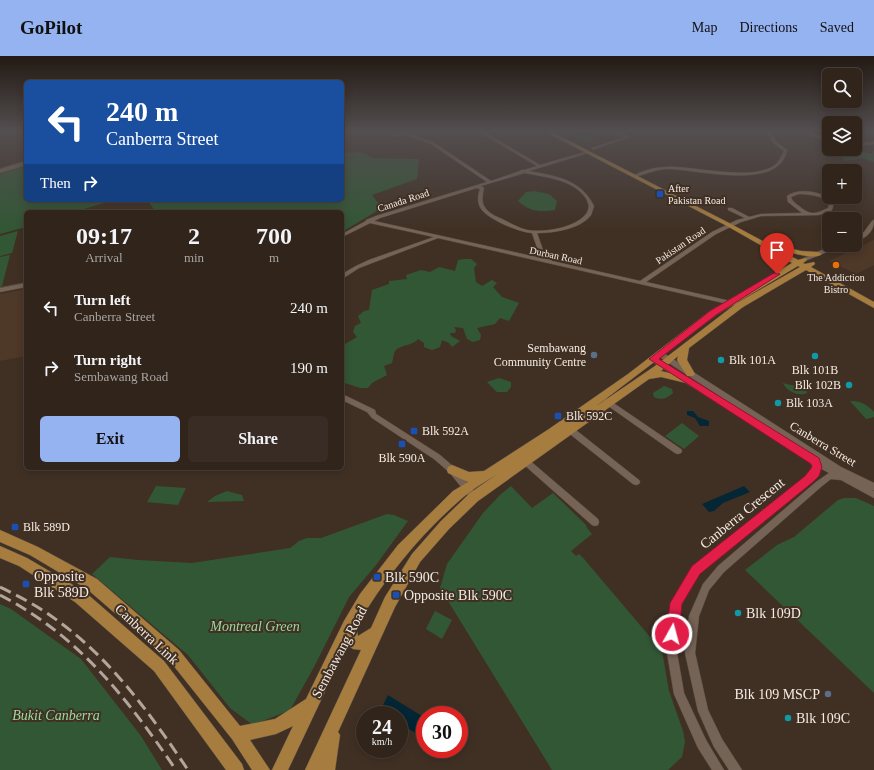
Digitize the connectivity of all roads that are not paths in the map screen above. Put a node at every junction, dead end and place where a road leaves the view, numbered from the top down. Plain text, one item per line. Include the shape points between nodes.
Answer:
1 (462, 163) edge
2 (534, 163) edge
3 (548, 163) edge
4 (616, 163) edge
5 (781, 163) edge
6 (24, 164) edge
7 (539, 166) junction
8 (0, 171) edge
9 (521, 171) junction
10 (638, 175) junction
11 (490, 182) junction
12 (477, 186) junction
13 (730, 209) dead end
14 (806, 214) junction
15 (748, 218) junction
16 (368, 221) junction
17 (874, 222) edge
18 (732, 223) junction
19 (534, 232) junction
20 (344, 235) edge
21 (862, 237) edge
22 (436, 238) junction
23 (778, 249) junction
24 (822, 252) edge
25 (835, 252) edge
26 (818, 254) junction
27 (551, 263) junction
28 (804, 264) junction
29 (786, 269) junction
30 (794, 273) junction
31 (344, 274) edge
32 (823, 277) junction
33 (642, 282) junction
34 (24, 286) edge
35 (0, 291) edge
36 (874, 297) edge
37 (732, 301) junction
38 (740, 305) junction
39 (874, 305) edge
40 (685, 346) junction
41 (656, 357) junction
42 (665, 362) junction
43 (646, 376) junction
44 (688, 377) junction
45 (344, 393) edge
46 (344, 398) edge
47 (604, 400) junction
48 (363, 408) junction
49 (569, 429) junction
50 (678, 451) dead end
51 (525, 461) junction
52 (815, 461) junction
53 (452, 470) junction
54 (837, 472) junction
55 (486, 476) junction
56 (636, 482) dead end
57 (874, 487) edge
58 (471, 493) junction
59 (874, 495) edge
60 (595, 522) dead end
61 (0, 536) edge
62 (0, 552) edge
63 (349, 626) junction
64 (375, 632) junction
65 (311, 704) junction
66 (334, 723) junction
67 (237, 734) junction
68 (236, 770) edge
69 (262, 770) edge
70 (280, 770) edge
71 (313, 770) edge
72 (328, 770) edge
73 (717, 770) edge
74 (736, 770) edge

1 - 11 street
2 - 7 street
3 - 7 street, Canada Road
4 - 10 main road
5 - 10 street via 775,168 758,173 730,174 664,168
6 - 8 street
7 - 9 street, Canada Road
9 - 11 street, Canada Road
9 - 19 street via 565,181 586,194 591,202 589,214 579,224 562,230
10 - 18 main road
11 - 12 street, Canada Road
12 - 16 street, Canada Road
12 - 19 street via 482,188 480,200 487,212 510,225
13 - 15 street
14 - 14 street, Pakistan Road via 824,213 832,205 830,200 804,193 789,196 792,203
14 - 15 street, Pakistan Road via 761,215
15 - 18 street, Pakistan Road
16 - 20 street, Canada Road
16 - 22 street, Durban Road
17 - 21 street
18 - 23 main road
18 - 33 street, Pakistan Road
19 - 27 street via 543,255
22 - 27 street, Durban Road
22 - 31 street
23 - 26 main road
23 - 28 main road
23 - 29 main road via 786,263
24 - 26 street, Sembawang Road
25 - 28 street, Sembawang Road
26 - 28 street, Sembawang Road
27 - 33 street, Durban Road
28 - 29 main road, Sembawang Road
28 - 30 main road, Sembawang Road
28 - 32 main road
28 - 36 main road
29 - 37 main road, Sembawang Road
30 - 32 main road
30 - 38 main road, Sembawang Road
32 - 39 main road
33 - 37 street, Durban Road
34 - 35 street
37 - 38 street, Durban Road
37 - 41 main road, Sembawang Road
38 - 40 main road, Sembawang Road
40 - 42 main road, Sembawang Road
40 - 44 main road via 682,360
41 - 42 street, Canberra Street
41 - 47 main road, Sembawang Road
42 - 43 main road, Sembawang Road
42 - 44 street, Canberra Street
43 - 44 main road via 661,374
43 - 47 main road, Sembawang Road
44 - 52 street, Canberra Street
44 - 54 street, Canberra Street
45 - 48 street via 360,403
46 - 48 street
47 - 49 main road, Sembawang Road
47 - 50 street
47 - 55 main road, Sembawang Road
48 - 53 street via 437,457
49 - 51 main road, Sembawang Road
49 - 56 street
51 - 58 main road, Sembawang Road
51 - 60 street
52 - 54 street, Canberra Street
52 - 73 street, Canberra Crescent via 815,473 809,479 696,570 676,603 671,647 679,694
53 - 55 main road via 469,477
53 - 58 street
54 - 57 street, Canberra Street
54 - 59 street, Canberra Street
54 - 74 street via 819,484 721,570 706,587 694,616 690,653 703,711 718,742
55 - 58 main road, Sembawang Road
58 - 63 main road, Sembawang Road via 457,495 402,549 365,599
58 - 64 main road, Sembawang Road via 416,558
61 - 67 main road, Canberra Link via 34,551 92,584 174,655
62 - 68 main road, Canberra Link via 23,562 80,597 159,666
63 - 64 main road via 353,642 358,644
63 - 65 main road, Sembawang Road
64 - 66 main road, Sembawang Road
65 - 67 main road via 286,723 272,729
65 - 70 main road, Sembawang Road
66 - 71 main road, Sembawang Road
66 - 72 main road
67 - 69 main road, Canberra Link

